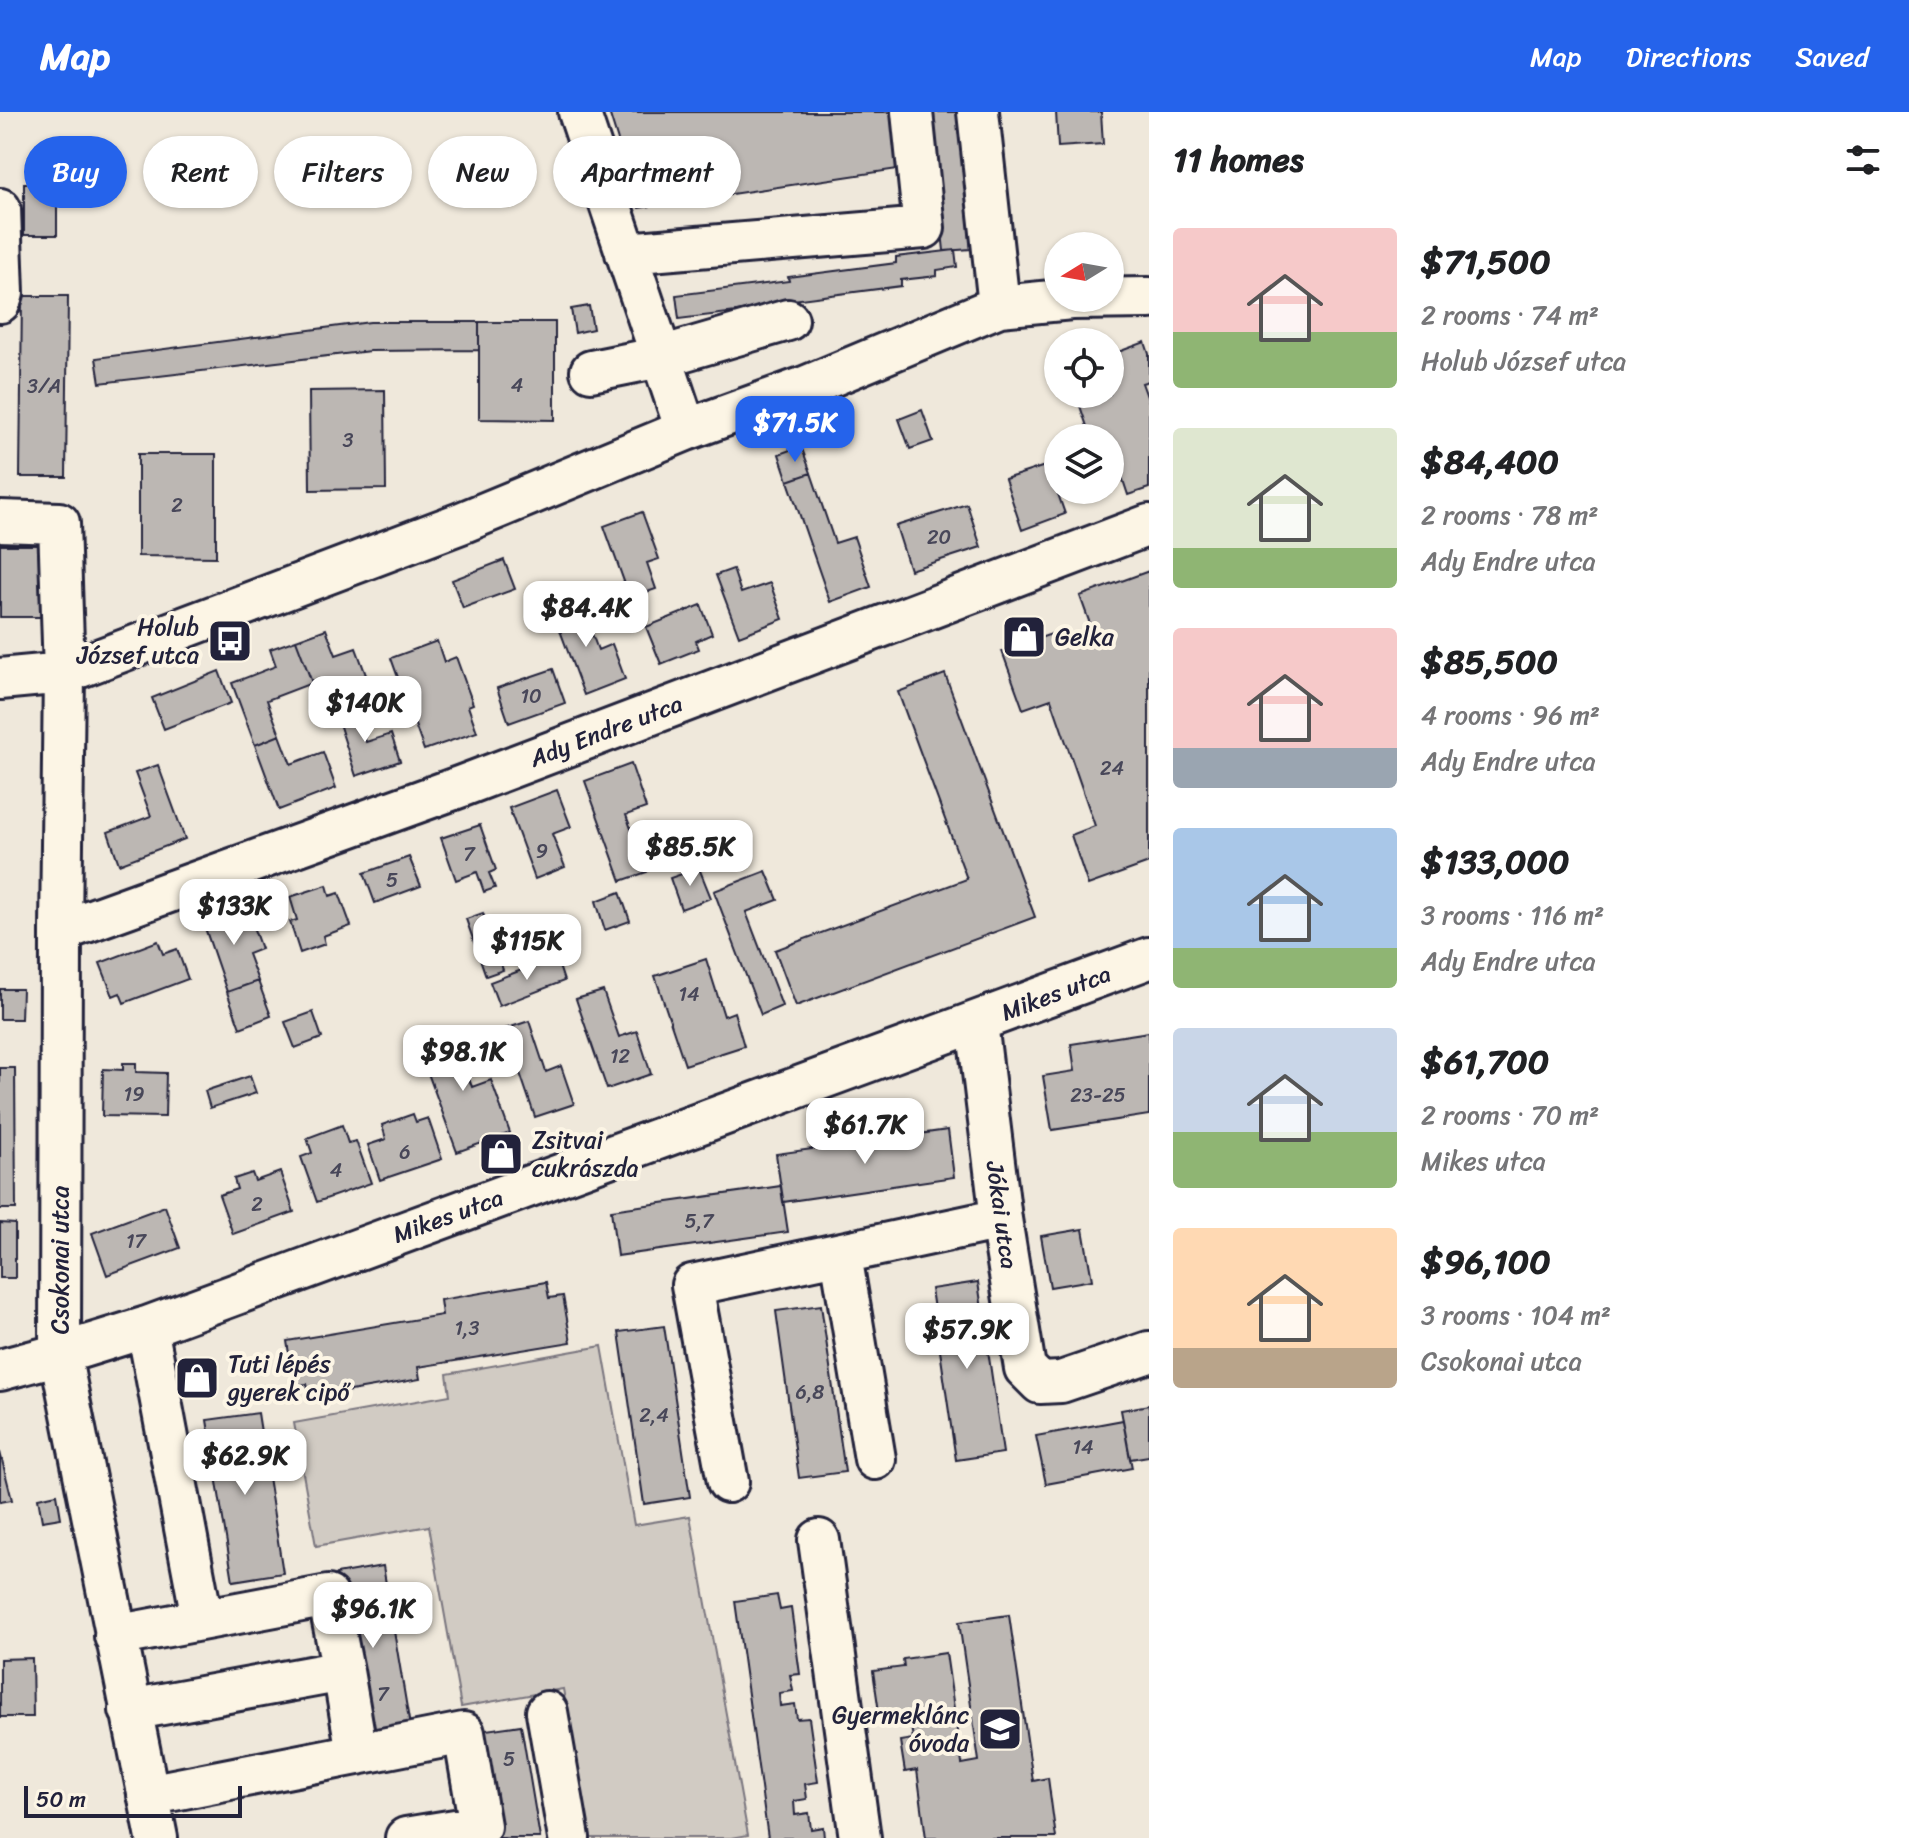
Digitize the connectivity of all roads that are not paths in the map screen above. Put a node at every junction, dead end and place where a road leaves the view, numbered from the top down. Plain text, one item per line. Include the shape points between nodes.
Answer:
1 (579, 112) edge
2 (912, 112) edge
3 (978, 112) edge
4 (0, 209) edge
5 (626, 253) junction
6 (1149, 298) edge
7 (0, 302) edge
8 (999, 306) junction
9 (788, 320) dead end
10 (661, 357) junction
11 (591, 371) dead end
12 (686, 430) junction
13 (0, 521) edge
14 (1149, 525) edge
15 (64, 673) junction
16 (0, 679) edge
17 (61, 931) junction
18 (1149, 958) edge
19 (977, 1023) junction
20 (1001, 1219) junction
21 (841, 1255) junction
22 (147, 1327) junction
23 (0, 1346) edge
24 (1149, 1352) edge
25 (60, 1354) junction
26 (0, 1370) edge
27 (875, 1459) dead end
28 (728, 1482) dead end
29 (819, 1540) dead end
30 (202, 1618) junction
31 (115, 1636) junction
32 (343, 1671) junction
33 (130, 1710) junction
34 (547, 1712) dead end
35 (357, 1753) junction
36 (148, 1795) junction
37 (157, 1838) edge
38 (406, 1838) edge
39 (569, 1838) edge
40 (860, 1838) edge

1 - 5 street
2 - 5 street via 924,228
3 - 8 street
4 - 7 street
5 - 10 street
6 - 8 street
8 - 12 street
9 - 10 street
10 - 11 street
10 - 12 street
12 - 15 street via 461,523
13 - 15 street, Csokonai utca via 59,523
14 - 17 street, Ady Endre utca via 462,786
15 - 16 street
15 - 17 street, Csokonai utca
17 - 25 street, Csokonai utca
18 - 19 street, Mikes utca
19 - 20 street, Jókai utca
19 - 22 street, Mikes utca
20 - 21 street
20 - 24 street, Jókai utca via 1025,1368 1040,1383 1061,1382
21 - 27 street
21 - 28 street via 692,1285
22 - 25 street, Mikes utca
22 - 30 street
23 - 25 street, Mikes utca
25 - 26 street, Mikes utca
25 - 31 street, Csokonai utca
29 - 40 street
30 - 31 street
30 - 32 street via 328,1596
31 - 33 street, Csokonai utca
32 - 33 street
32 - 35 street
33 - 36 street, Csokonai utca
34 - 39 street
35 - 36 street
35 - 38 street via 464,1733 480,1826
36 - 37 street, Csokonai utca

